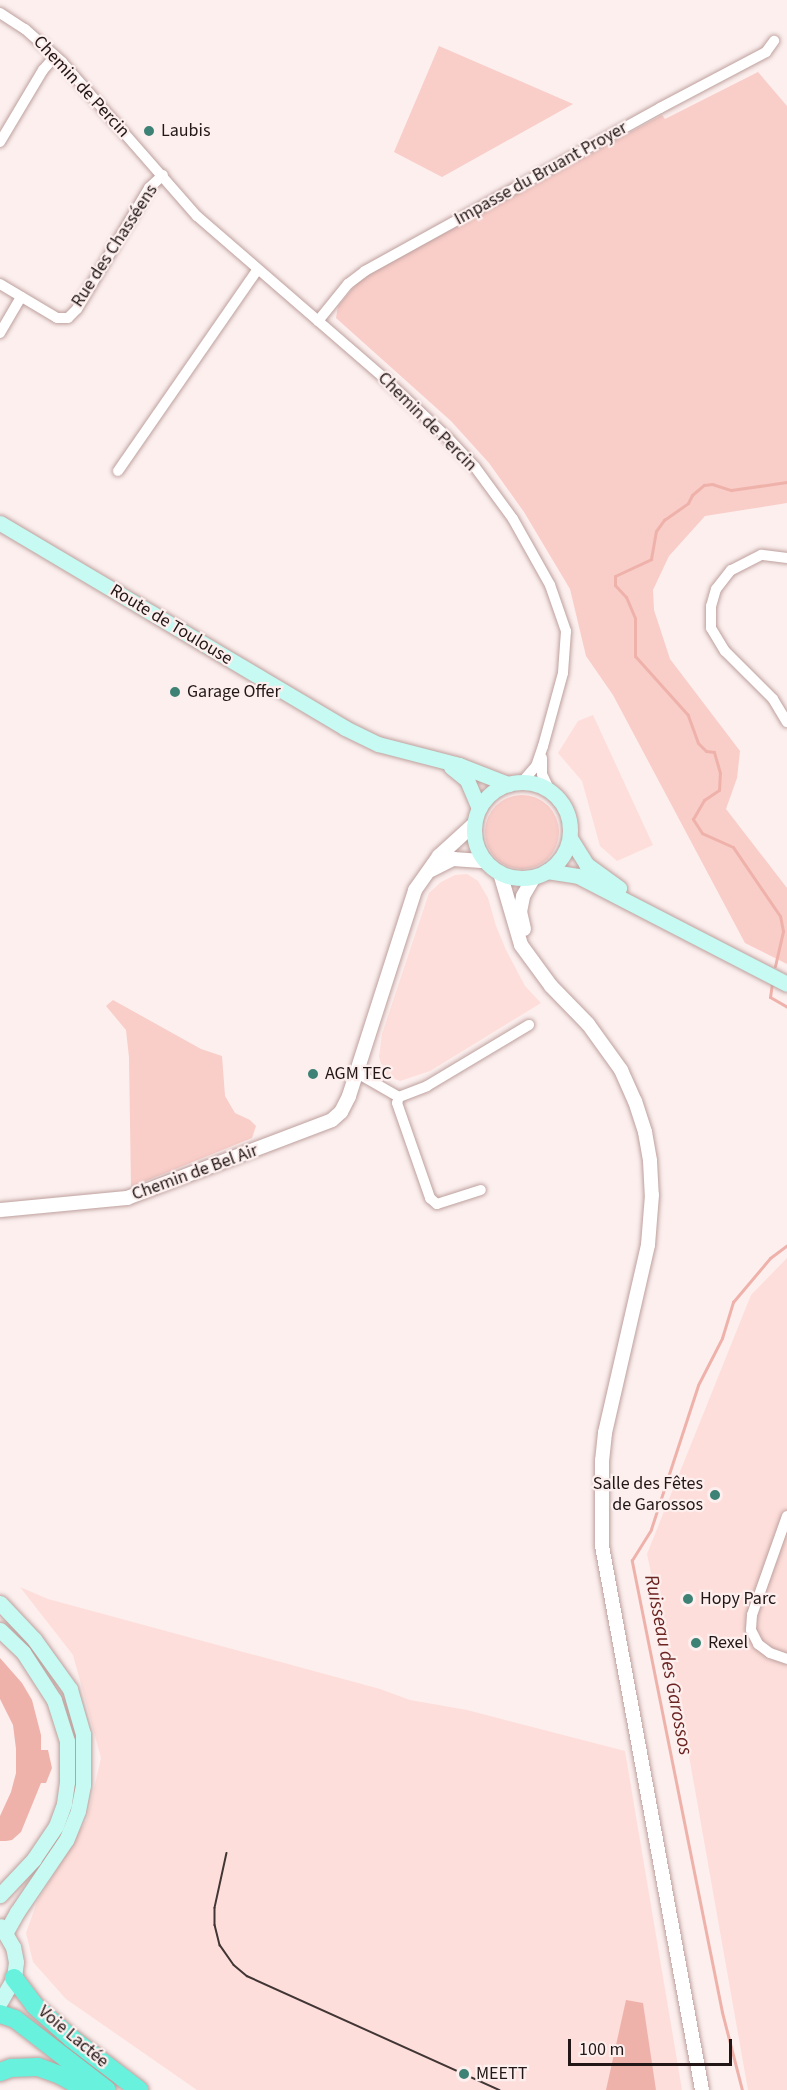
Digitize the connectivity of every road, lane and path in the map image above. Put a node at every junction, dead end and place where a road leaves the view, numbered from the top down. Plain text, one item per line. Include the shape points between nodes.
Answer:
1 (0, 13) edge
2 (774, 41) dead end
3 (55, 56) junction
4 (0, 142) edge
5 (163, 176) junction
6 (257, 270) junction
7 (0, 285) edge
8 (21, 297) junction
9 (318, 321) junction
10 (0, 333) edge
11 (118, 471) dead end
12 (0, 523) edge
13 (787, 558) edge
14 (787, 722) edge
15 (543, 746) junction
16 (444, 763) junction
17 (515, 783) junction
18 (550, 791) junction
19 (479, 808) junction
20 (474, 824) junction
21 (570, 838) junction
22 (485, 861) junction
23 (429, 870) junction
24 (500, 873) junction
25 (540, 874) junction
26 (650, 911) junction
27 (535, 965) junction
28 (786, 983) edge
29 (529, 1025) dead end
30 (357, 1073) junction
31 (399, 1097) junction
32 (481, 1190) dead end
33 (0, 1210) edge
34 (787, 1516) edge
35 (0, 1603) edge
36 (0, 1630) edge
37 (787, 1659) edge
38 (0, 1895) edge
39 (3, 1929) edge
40 (14, 1978) junction
41 (0, 2002) edge
42 (0, 2014) edge
43 (0, 2072) edge
44 (86, 2090) edge
45 (107, 2090) edge
46 (139, 2090) edge
47 (702, 2090) edge

1 - 3 street, Chemin de Percin
2 - 9 street, Impasse du Bruant Proyer via 766,52 365,271 348,284
3 - 4 street
3 - 5 street, Chemin de Percin
5 - 6 street, Chemin de Percin via 197,216
5 - 8 street, Rue des Chasséens via 149,188 68,318 57,318
6 - 9 street, Chemin de Percin
6 - 11 street
7 - 8 street
8 - 10 street
9 - 15 street, Chemin de Percin via 427,417 475,467 542,567 563,616 566,641 562,674
12 - 16 main road, Route de Toulouse via 345,728 378,744
13 - 14 street via 761,555 731,570 716,589 711,606 711,628 725,651 773,699
15 - 17 street, Chemin de Percin via 536,766
15 - 18 street, Chemin de Percin via 542,774
16 - 17 main road, Route de Toulouse
16 - 19 main road, Route de Toulouse via 467,780
17 - 18 main road via 537,784
17 - 19 main road via 491,793
18 - 21 main road via 569,820
19 - 20 main road
20 - 22 main road via 476,843
20 - 23 street, Chemin de Bel Air
21 - 25 main road via 562,857
21 - 26 main road via 586,864
22 - 23 street via 453,859
22 - 24 main road
23 - 30 street, Chemin de Bel Air via 411,901
24 - 25 main road via 516,878
24 - 27 street via 521,945
25 - 26 main road via 578,876
25 - 27 street via 523,896 520,912
26 - 28 main road
27 - 47 street via 588,1024 621,1070 645,1132 650,1161 648,1245 605,1433 602,1546
29 - 31 street via 427,1086
30 - 31 street
30 - 33 street, Chemin de Bel Air via 341,1112 322,1126 127,1198
31 - 32 street via 396,1103 430,1198 437,1204
34 - 37 street via 752,1615 751,1630 758,1644
35 - 39 main road via 34,1639 70,1689 83,1734 83,1785 78,1811 66,1840
36 - 38 main road via 23,1652 54,1700 68,1751 68,1782 56,1827 34,1859
39 - 40 main road via 13,1947
40 - 41 main road
40 - 46 highway, Voie Lactée via 35,2006
42 - 45 highway, Voie Lactée via 15,2019
43 - 44 highway via 38,2067

